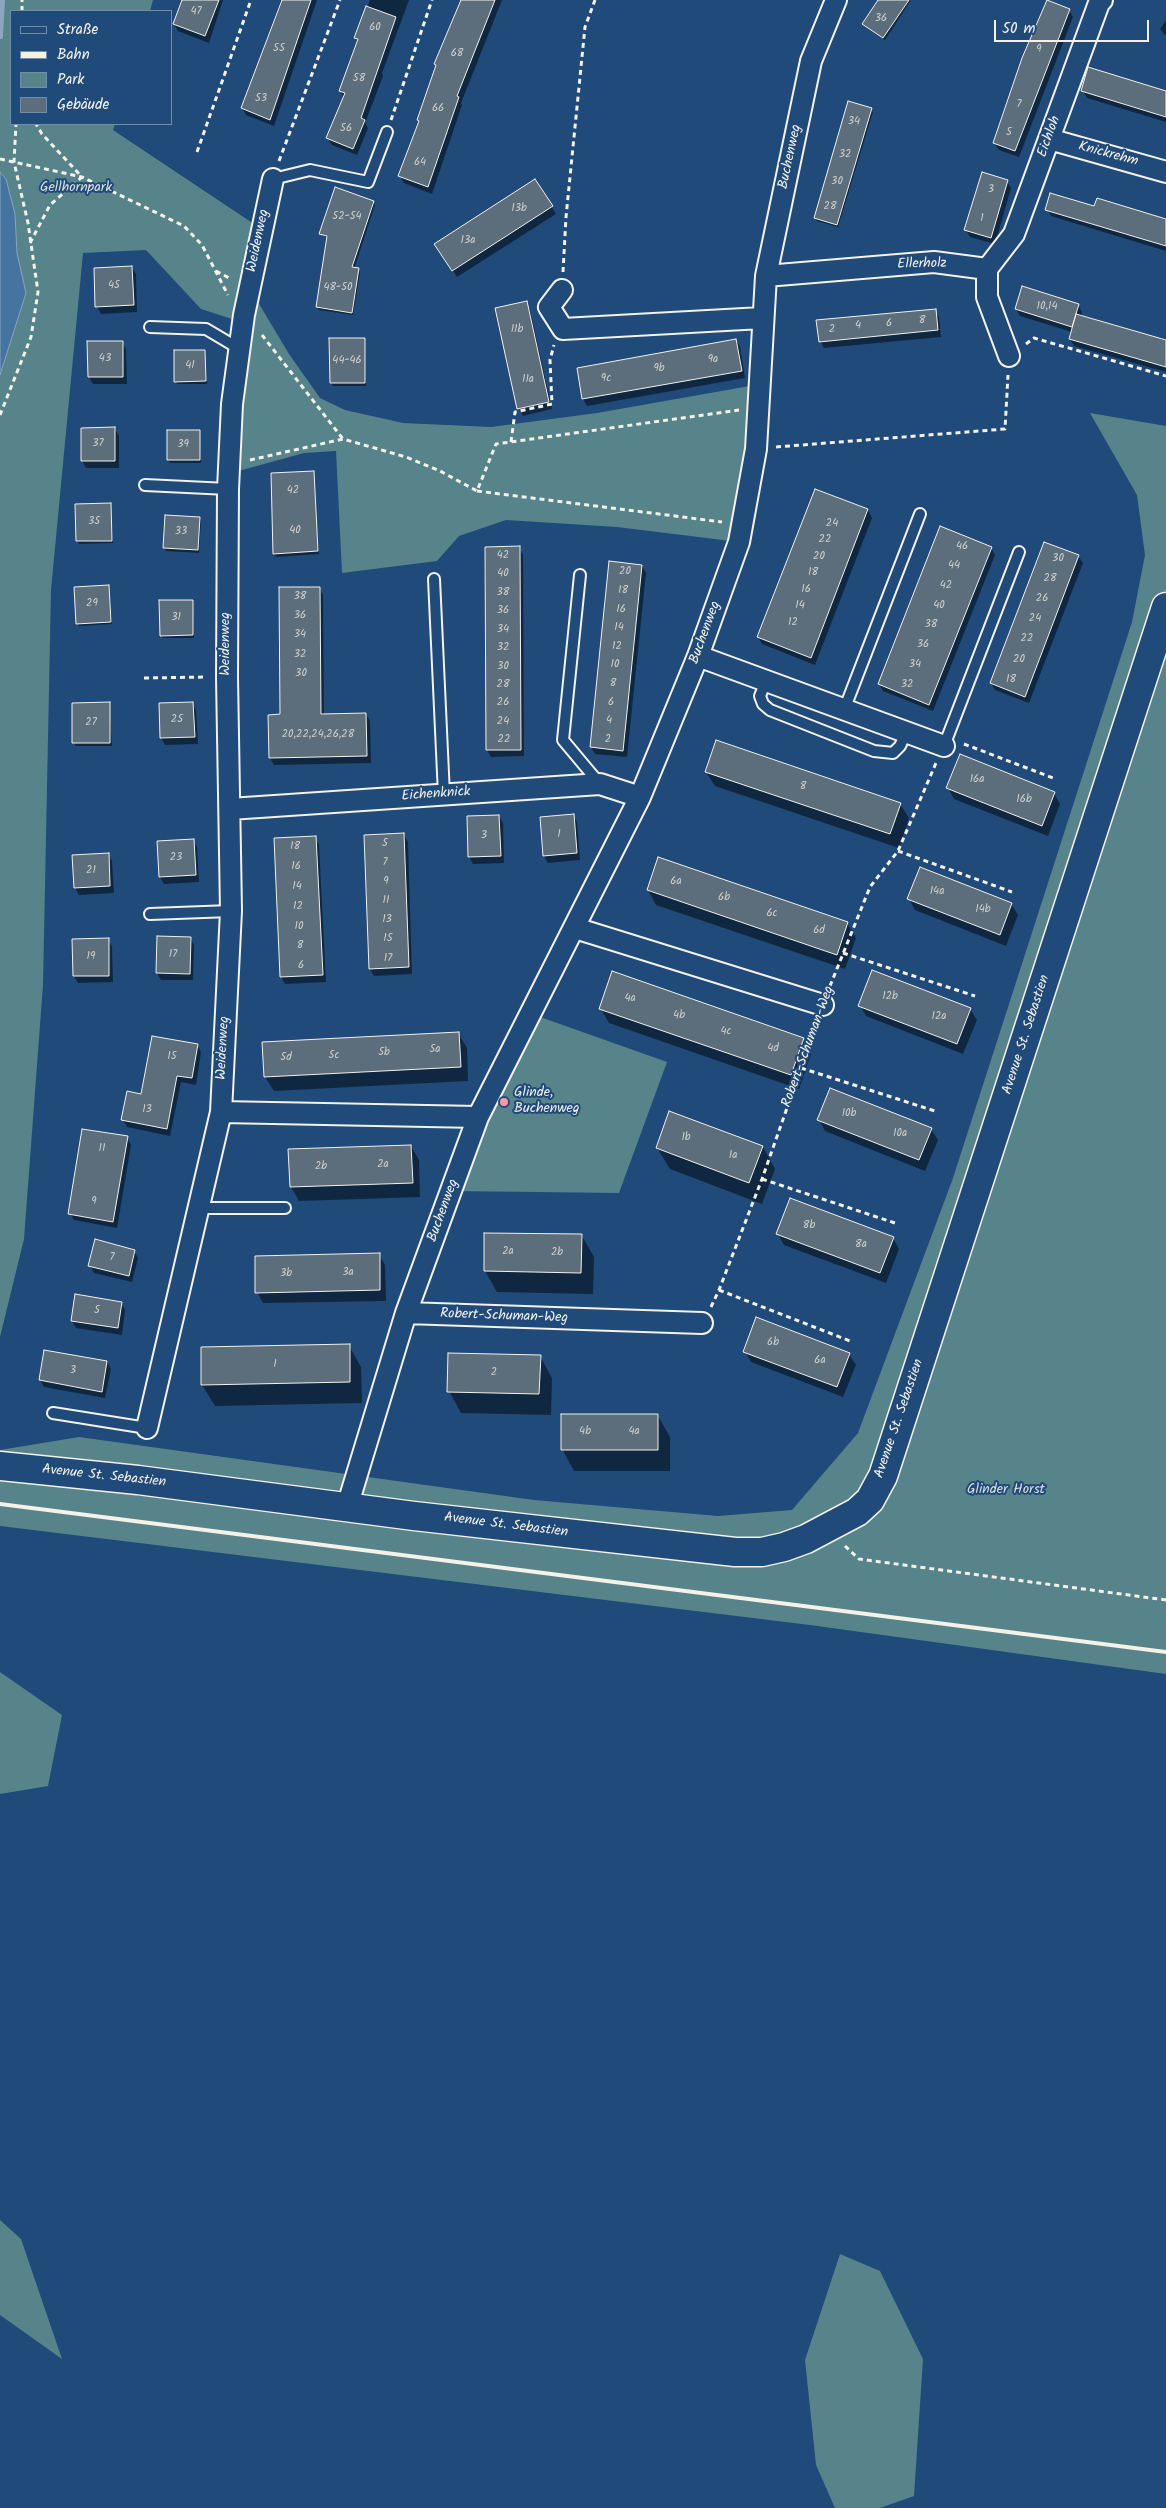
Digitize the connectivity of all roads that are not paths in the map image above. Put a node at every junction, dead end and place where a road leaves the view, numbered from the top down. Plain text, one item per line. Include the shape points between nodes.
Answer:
1 (836, 0) edge
2 (1098, 1) edge
3 (387, 132) road end
4 (1049, 139) junction
5 (1166, 172) edge
6 (273, 179) joint
7 (987, 269) junction
8 (766, 276) junction
9 (562, 290) road end
10 (762, 318) junction
11 (150, 328) dead end
12 (238, 348) junction
13 (1009, 356) road end
14 (145, 485) dead end
15 (228, 489) junction
16 (920, 514) dead end
17 (1019, 552) dead end
18 (580, 575) dead end
19 (434, 579) dead end
20 (1166, 607) edge
21 (698, 656) junction
22 (766, 682) junction
23 (844, 710) junction
24 (906, 733) junction
25 (945, 742) joint
26 (600, 784) junction
27 (444, 794) junction
28 (640, 797) junction
29 (230, 809) junction
30 (231, 911) junction
31 (150, 914) dead end
32 (576, 928) junction
33 (823, 1005) road end
34 (221, 1112) junction
35 (478, 1117) junction
36 (199, 1208) junction
37 (285, 1208) dead end
38 (406, 1314) junction
39 (702, 1323) road end
40 (53, 1412) dead end
41 (147, 1428) joint
42 (0, 1466) edge
43 (347, 1508) junction

1 - 8 street, Buchenweg via 811,61
2 - 4 street, Eichloh
3 - 6 lane via 368,182 310,170
4 - 5 street, Knickrehm
4 - 7 street, Eichloh via 1014,234
6 - 12 street, Weidenweg
7 - 8 street, Ellerholz via 934,262
7 - 13 street via 987,297
8 - 10 street, Buchenweg
9 - 10 street via 549,307 562,329
10 - 21 street, Buchenweg via 756,448 743,524
11 - 12 lane via 206,329
12 - 15 street, Weidenweg
14 - 15 lane
15 - 29 street, Weidenweg
16 - 23 lane
17 - 25 lane
18 - 26 lane via 563,740
19 - 27 lane
20 - 43 main road, Avenue St. Sebastien via 882,1476 870,1500 857,1512 827,1529 784,1547 762,1552 735,1552
21 - 22 street
21 - 28 street, Buchenweg
22 - 23 street
22 - 24 lane via 760,696 770,710 874,751 893,753
23 - 24 street
24 - 25 street
26 - 27 street, Eichenknick
26 - 28 street, Eichenknick
27 - 29 street, Eichenknick
28 - 32 street, Buchenweg
29 - 30 street, Weidenweg
30 - 31 lane
30 - 34 street, Weidenweg
32 - 33 street
32 - 35 street, Buchenweg
34 - 35 street
34 - 36 street, Weidenweg
35 - 38 street, Buchenweg
36 - 37 lane
36 - 41 street, Weidenweg
38 - 39 street, Robert-Schuman-Weg
38 - 43 street, Buchenweg
40 - 41 lane
42 - 43 main road, Avenue St. Sebastien via 138,1480

